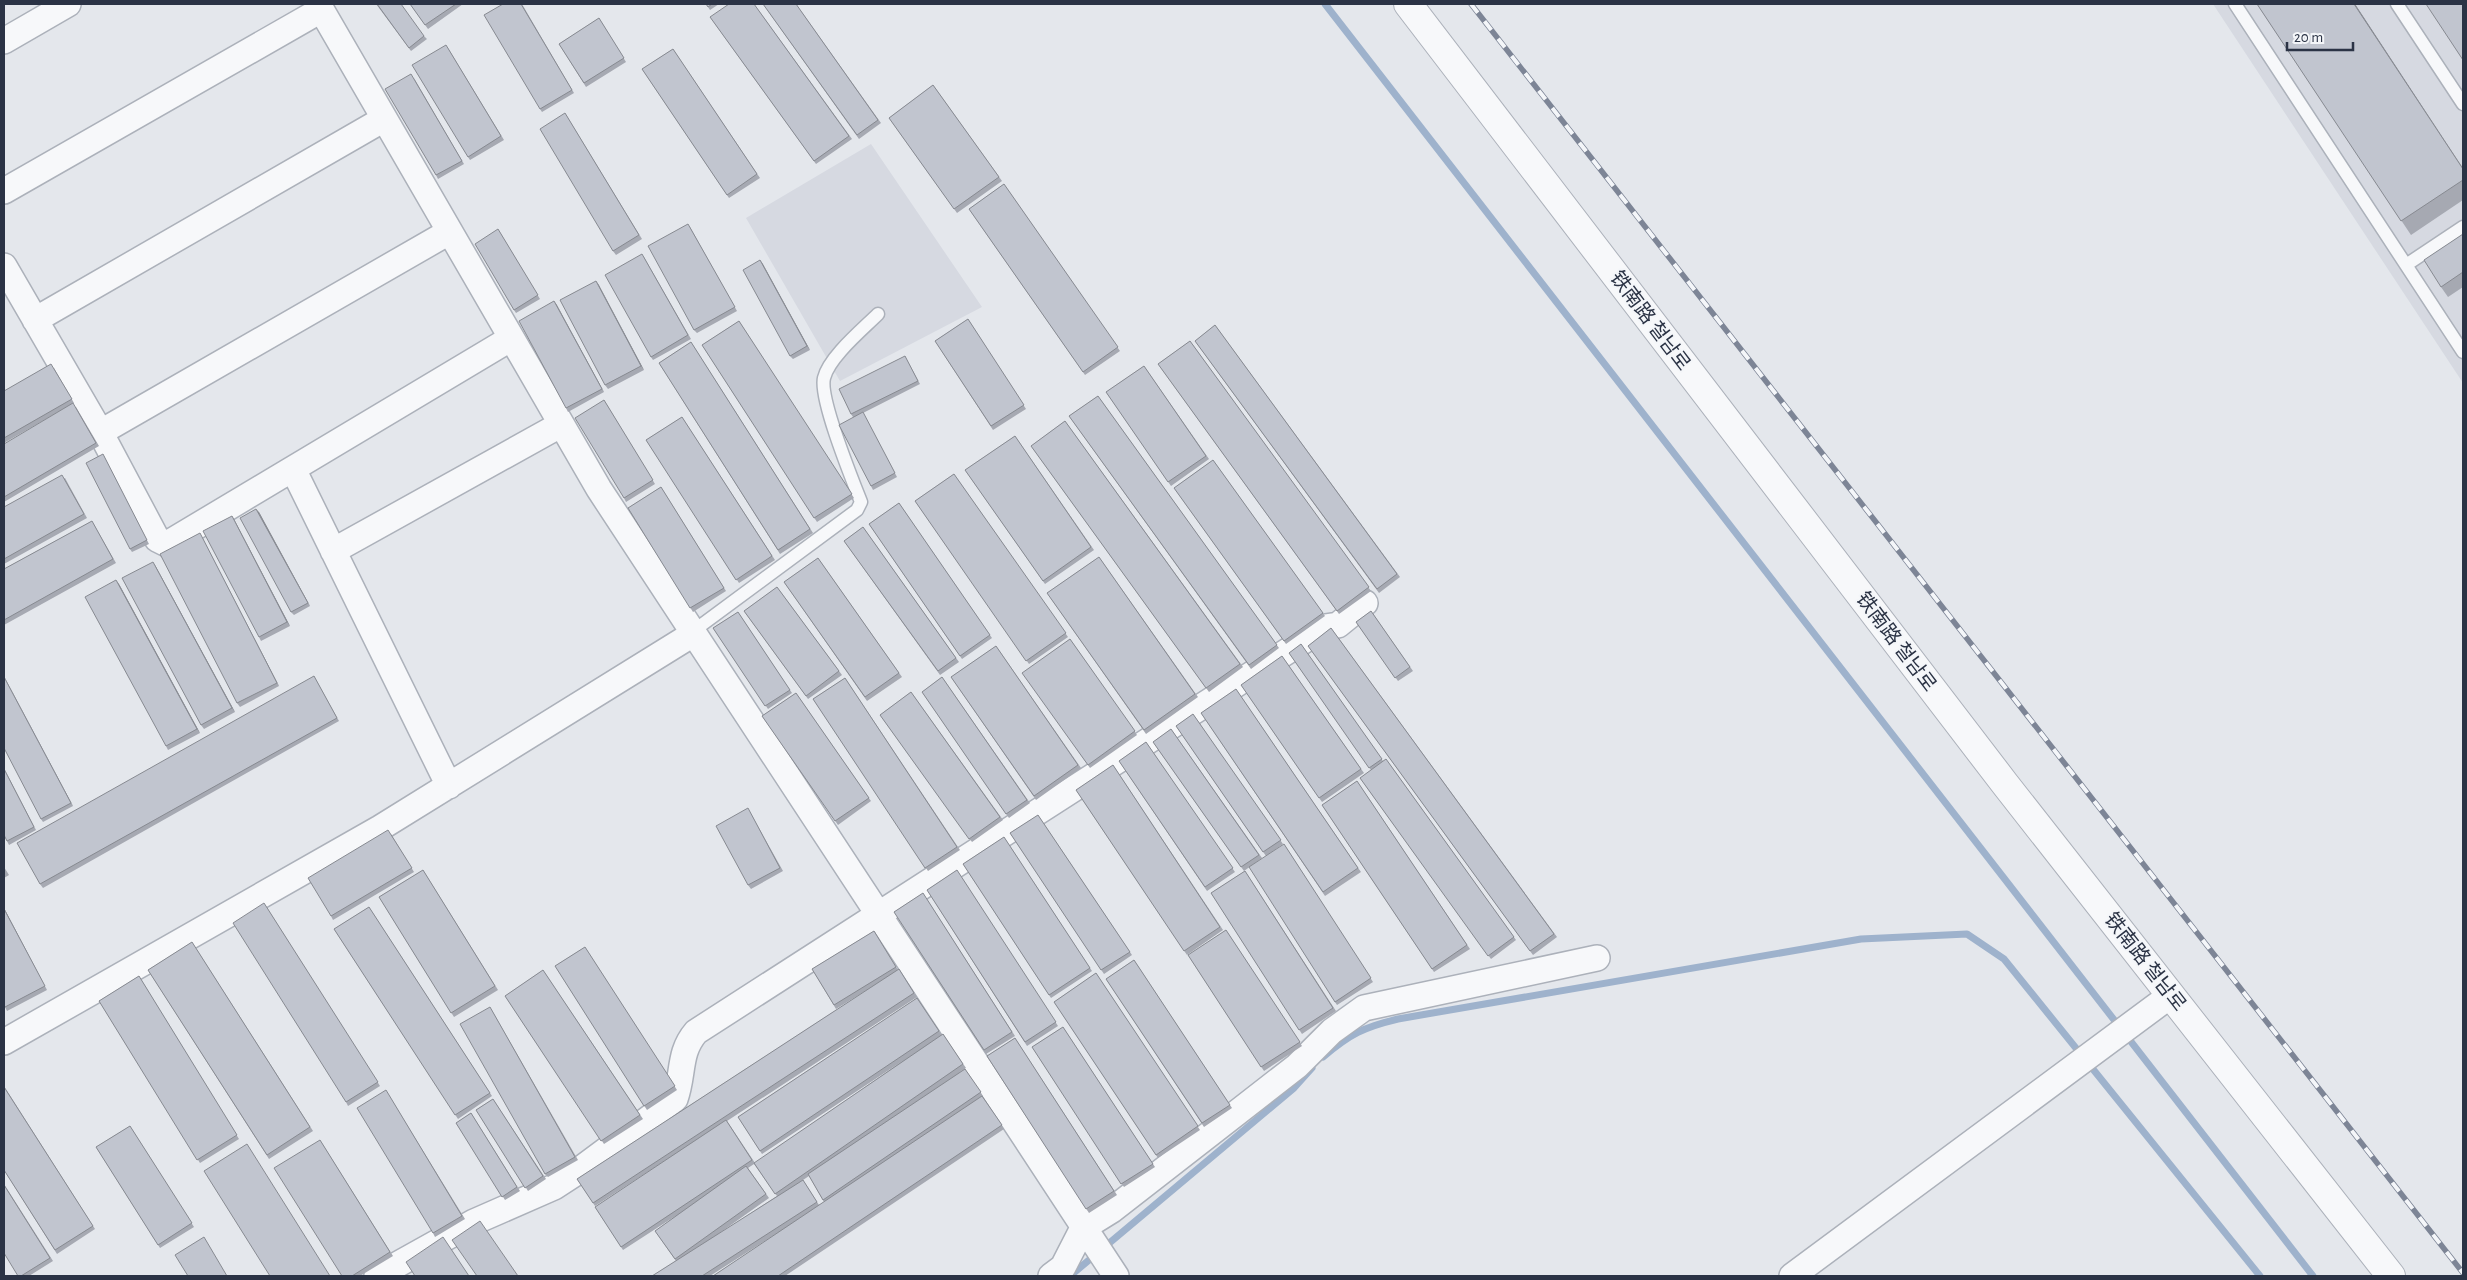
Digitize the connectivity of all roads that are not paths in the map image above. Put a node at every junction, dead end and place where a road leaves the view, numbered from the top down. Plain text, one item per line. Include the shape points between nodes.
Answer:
1 (68, 4) edge
2 (1408, 4) edge
3 (2235, 4) edge
4 (2396, 4) edge
5 (320, 7) edge
6 (4, 41) edge
7 (2463, 104) edge
8 (384, 119) junction
9 (4, 190) edge
10 (2463, 226) edge
11 (449, 232) junction
12 (2406, 265) junction
13 (4, 266) edge
14 (878, 314) dead end
15 (35, 320) junction
16 (510, 339) junction
17 (2463, 352) edge
18 (560, 425) junction
19 (101, 432) junction
20 (293, 469) junction
21 (334, 551) junction
22 (1364, 603) dead end
23 (693, 633) junction
24 (449, 786) junction
25 (878, 916) junction
26 (1597, 958) dead end
27 (2171, 995) junction
28 (4, 1042) edge
29 (1100, 1253) edge
30 (377, 1276) edge
31 (1051, 1276) edge
32 (1792, 1276) edge
33 (2391, 1276) edge

1 - 6 street
2 - 27 street, 铁南路 철남로 via 2005,784
3 - 12 lane
4 - 7 lane
5 - 8 street
5 - 9 street
8 - 11 street
8 - 15 street
10 - 12 lane
11 - 16 street
11 - 19 street
12 - 17 lane
13 - 15 street
14 - 23 lane via 839,354 824,378 827,409 860,502 857,510
15 - 19 street
16 - 18 street
16 - 20 street
18 - 21 street
18 - 23 street
19 - 20 street via 157,539 167,544
20 - 21 street
21 - 24 street
22 - 25 street via 1338,625 1325,627
23 - 24 street
23 - 25 street
24 - 28 street
25 - 29 street
25 - 30 street via 696,1032 684,1048 680,1086 675,1099 574,1174 474,1222
26 - 29 street via 1364,1008 1332,1031 1297,1066 1112,1210
27 - 32 street
27 - 33 street, 铁南路 철남로
29 - 31 street via 1062,1267

